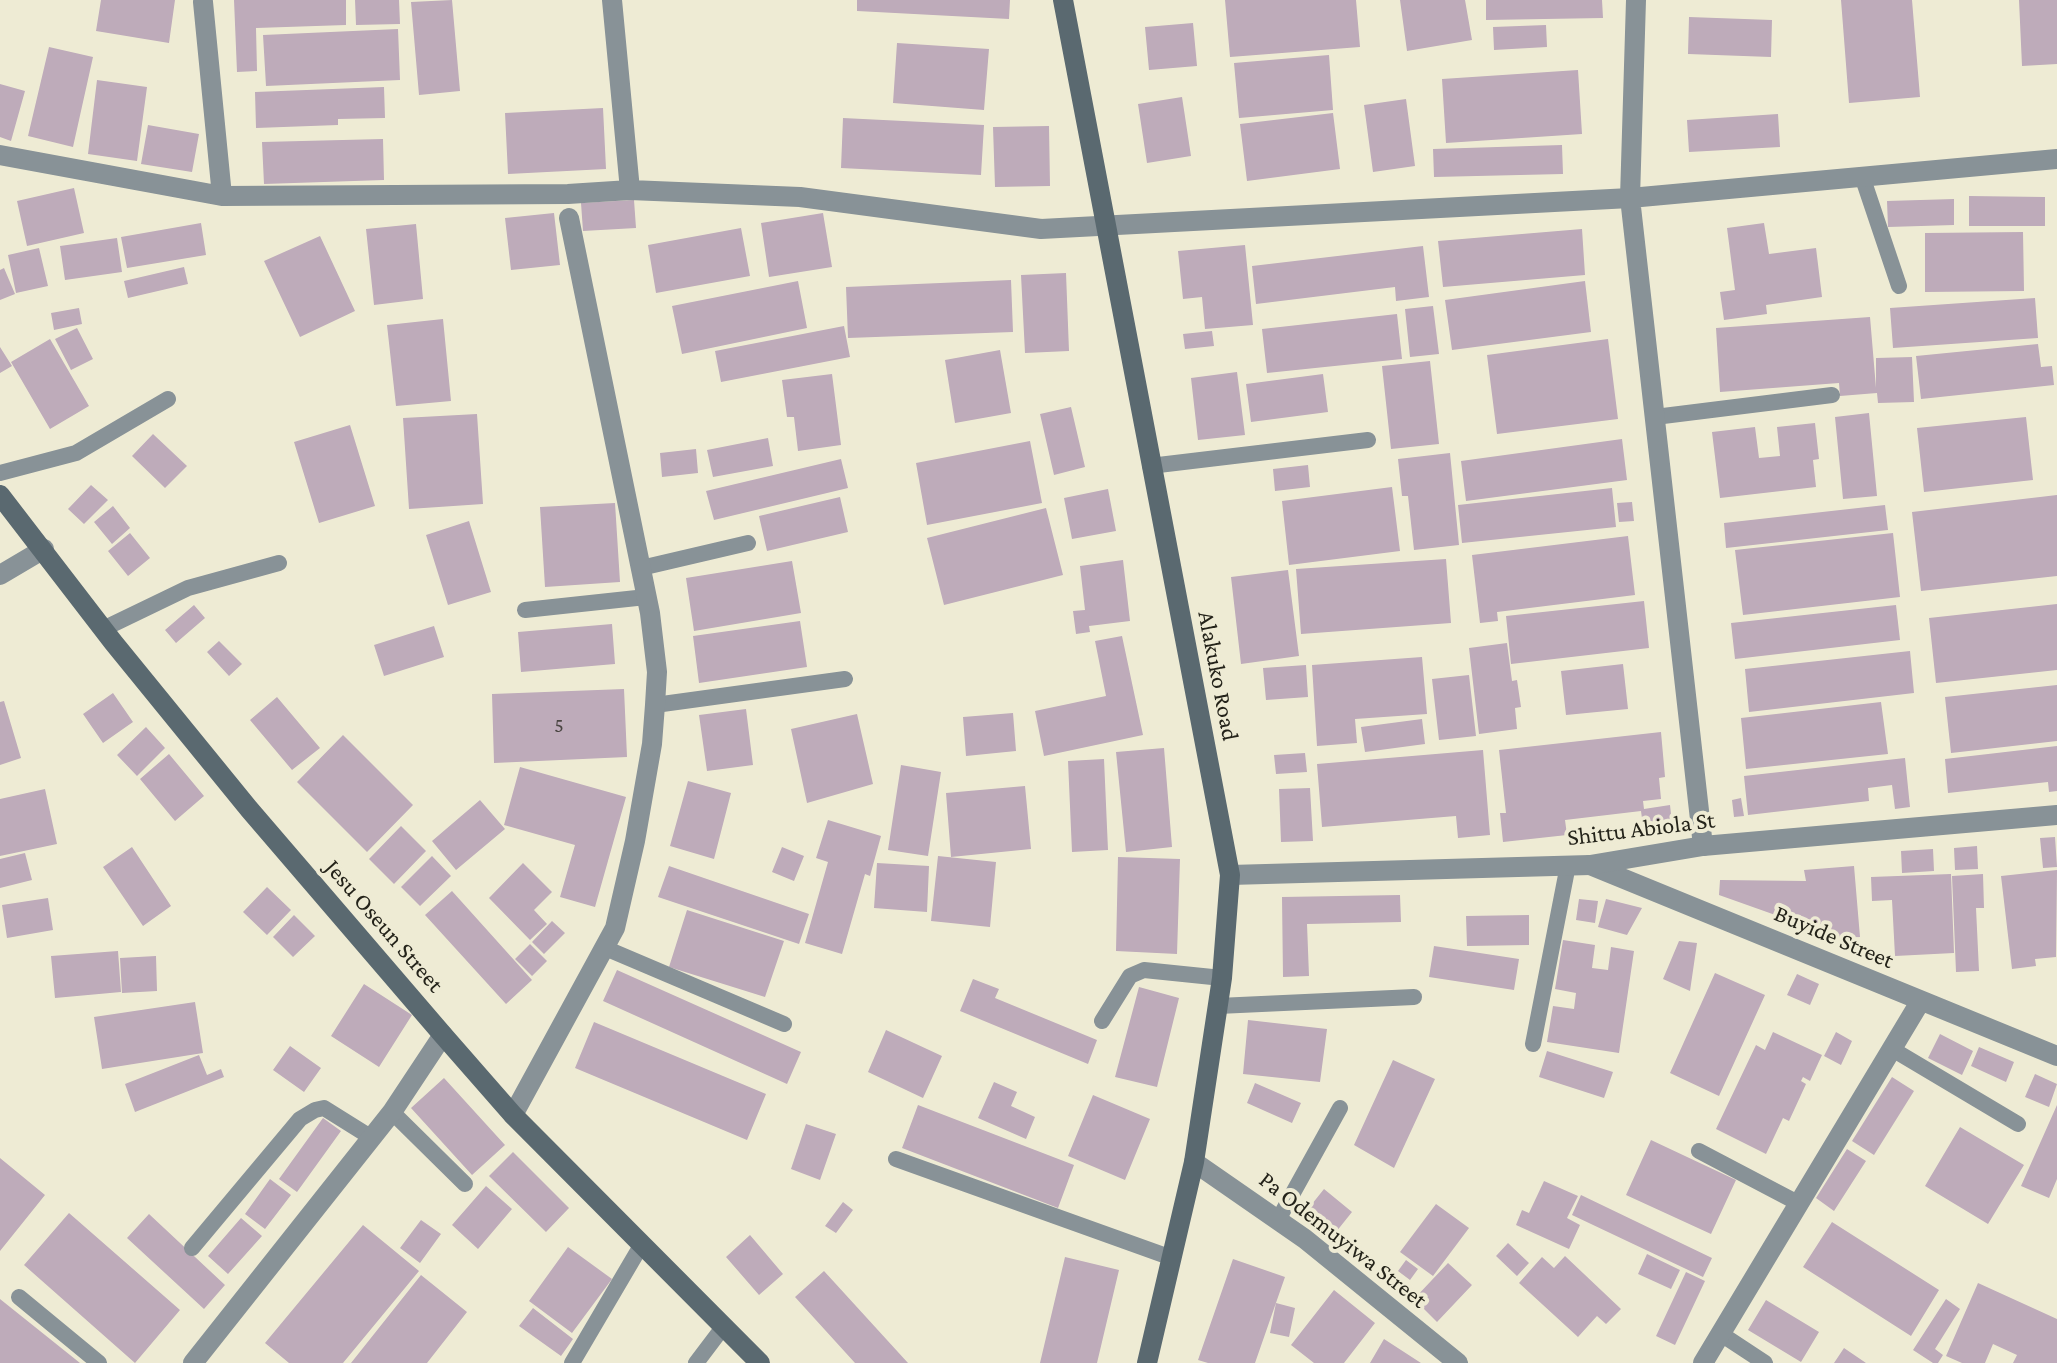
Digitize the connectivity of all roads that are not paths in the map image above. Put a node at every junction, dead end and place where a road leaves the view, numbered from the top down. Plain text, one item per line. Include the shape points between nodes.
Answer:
1 (612, 0) edge
2 (1063, 0) edge
3 (1636, 0) edge
4 (203, 2) dead end
5 (0, 155) edge
6 (2057, 159) edge
7 (1862, 176) junction
8 (630, 190) junction
9 (222, 196) junction
10 (1630, 198) junction
11 (569, 218) dead end
12 (1104, 228) junction
13 (1899, 286) dead end
14 (1832, 395) dead end
15 (168, 399) dead end
16 (1655, 417) junction
17 (1368, 440) dead end
18 (1150, 466) junction
19 (0, 473) edge
20 (0, 495) edge
21 (748, 543) dead end
22 (44, 549) junction
23 (279, 563) dead end
24 (641, 568) junction
25 (0, 575) edge
26 (646, 597) junction
27 (525, 610) dead end
28 (103, 629) junction
29 (845, 679) dead end
30 (655, 705) junction
31 (2057, 815) edge
32 (1703, 846) junction
33 (1568, 865) junction
34 (1590, 865) junction
35 (1230, 875) junction
36 (605, 948) junction
37 (1222, 978) junction
38 (1414, 997) dead end
39 (1920, 1002) junction
40 (1218, 1006) junction
41 (1102, 1021) dead end
42 (784, 1024) dead end
43 (443, 1035) junction
44 (1533, 1044) dead end
45 (1892, 1049) junction
46 (2057, 1056) edge
47 (1340, 1108) dead end
48 (392, 1112) junction
49 (513, 1115) junction
50 (2018, 1124) dead end
51 (372, 1138) junction
52 (1699, 1151) dead end
53 (896, 1159) dead end
54 (1194, 1162) junction
55 (465, 1184) dead end
56 (1798, 1203) junction
57 (1278, 1220) junction
58 (642, 1244) junction
59 (192, 1248) dead end
60 (1172, 1258) junction
61 (19, 1297) dead end
62 (724, 1326) junction
63 (1721, 1334) junction
64 (1154, 1361) edge
65 (99, 1363) edge
66 (193, 1363) edge
67 (572, 1363) edge
68 (696, 1363) edge
69 (760, 1363) edge
70 (1458, 1363) edge
71 (1703, 1363) edge
72 (1765, 1363) edge

1 - 8 street
2 - 12 main road, Alakuko Road
3 - 10 street
4 - 9 street
5 - 9 street
6 - 7 street
7 - 10 street
7 - 13 lane
8 - 9 street
8 - 12 street via 800,197 1041,229
10 - 12 street
10 - 16 street
11 - 24 street
12 - 18 main road, Alakuko Road
14 - 16 lane
15 - 19 lane via 76,453
16 - 32 street
17 - 18 lane
18 - 35 main road, Alakuko Road
20 - 22 main road, Jesu Oseun Street
21 - 24 lane
22 - 25 street
22 - 28 main road, Jesu Oseun Street
23 - 28 lane via 188,588
24 - 26 street
26 - 27 lane
26 - 30 street via 657,672
28 - 43 main road, Jesu Oseun Street
29 - 30 lane
30 - 36 street via 635,841 615,928
31 - 32 street, Shittu Abiola St
32 - 34 street, Shittu Abiola St
33 - 34 street, Shittu Abiola St
33 - 35 street, Shittu Abiola St
33 - 44 lane
34 - 39 street, Buyide Street
35 - 37 main road, Alakuko Road
36 - 42 lane
36 - 49 street
37 - 40 main road, Alakuko Road
37 - 41 lane via 1144,970 1130,976
38 - 40 lane
39 - 45 street
39 - 46 street, Buyide Street
40 - 54 main road, Alakuko Road
43 - 48 street
43 - 49 main road, Jesu Oseun Street
45 - 50 lane
45 - 56 street
47 - 57 lane
48 - 51 street
48 - 55 lane
49 - 58 main road, Jesu Oseun Street
51 - 59 lane via 324,1108 300,1119
51 - 66 street
52 - 56 lane
53 - 60 lane
54 - 57 street, Pa Odemuyiwa Street
54 - 60 main road, Alakuko Road
56 - 63 street
57 - 70 street, Pa Odemuyiwa Street
58 - 62 main road, Jesu Oseun Street
58 - 67 lane
60 - 64 main road, Alakuko Road
61 - 65 lane
62 - 68 lane
62 - 69 main road, Jesu Oseun Street
63 - 71 street
63 - 72 lane

